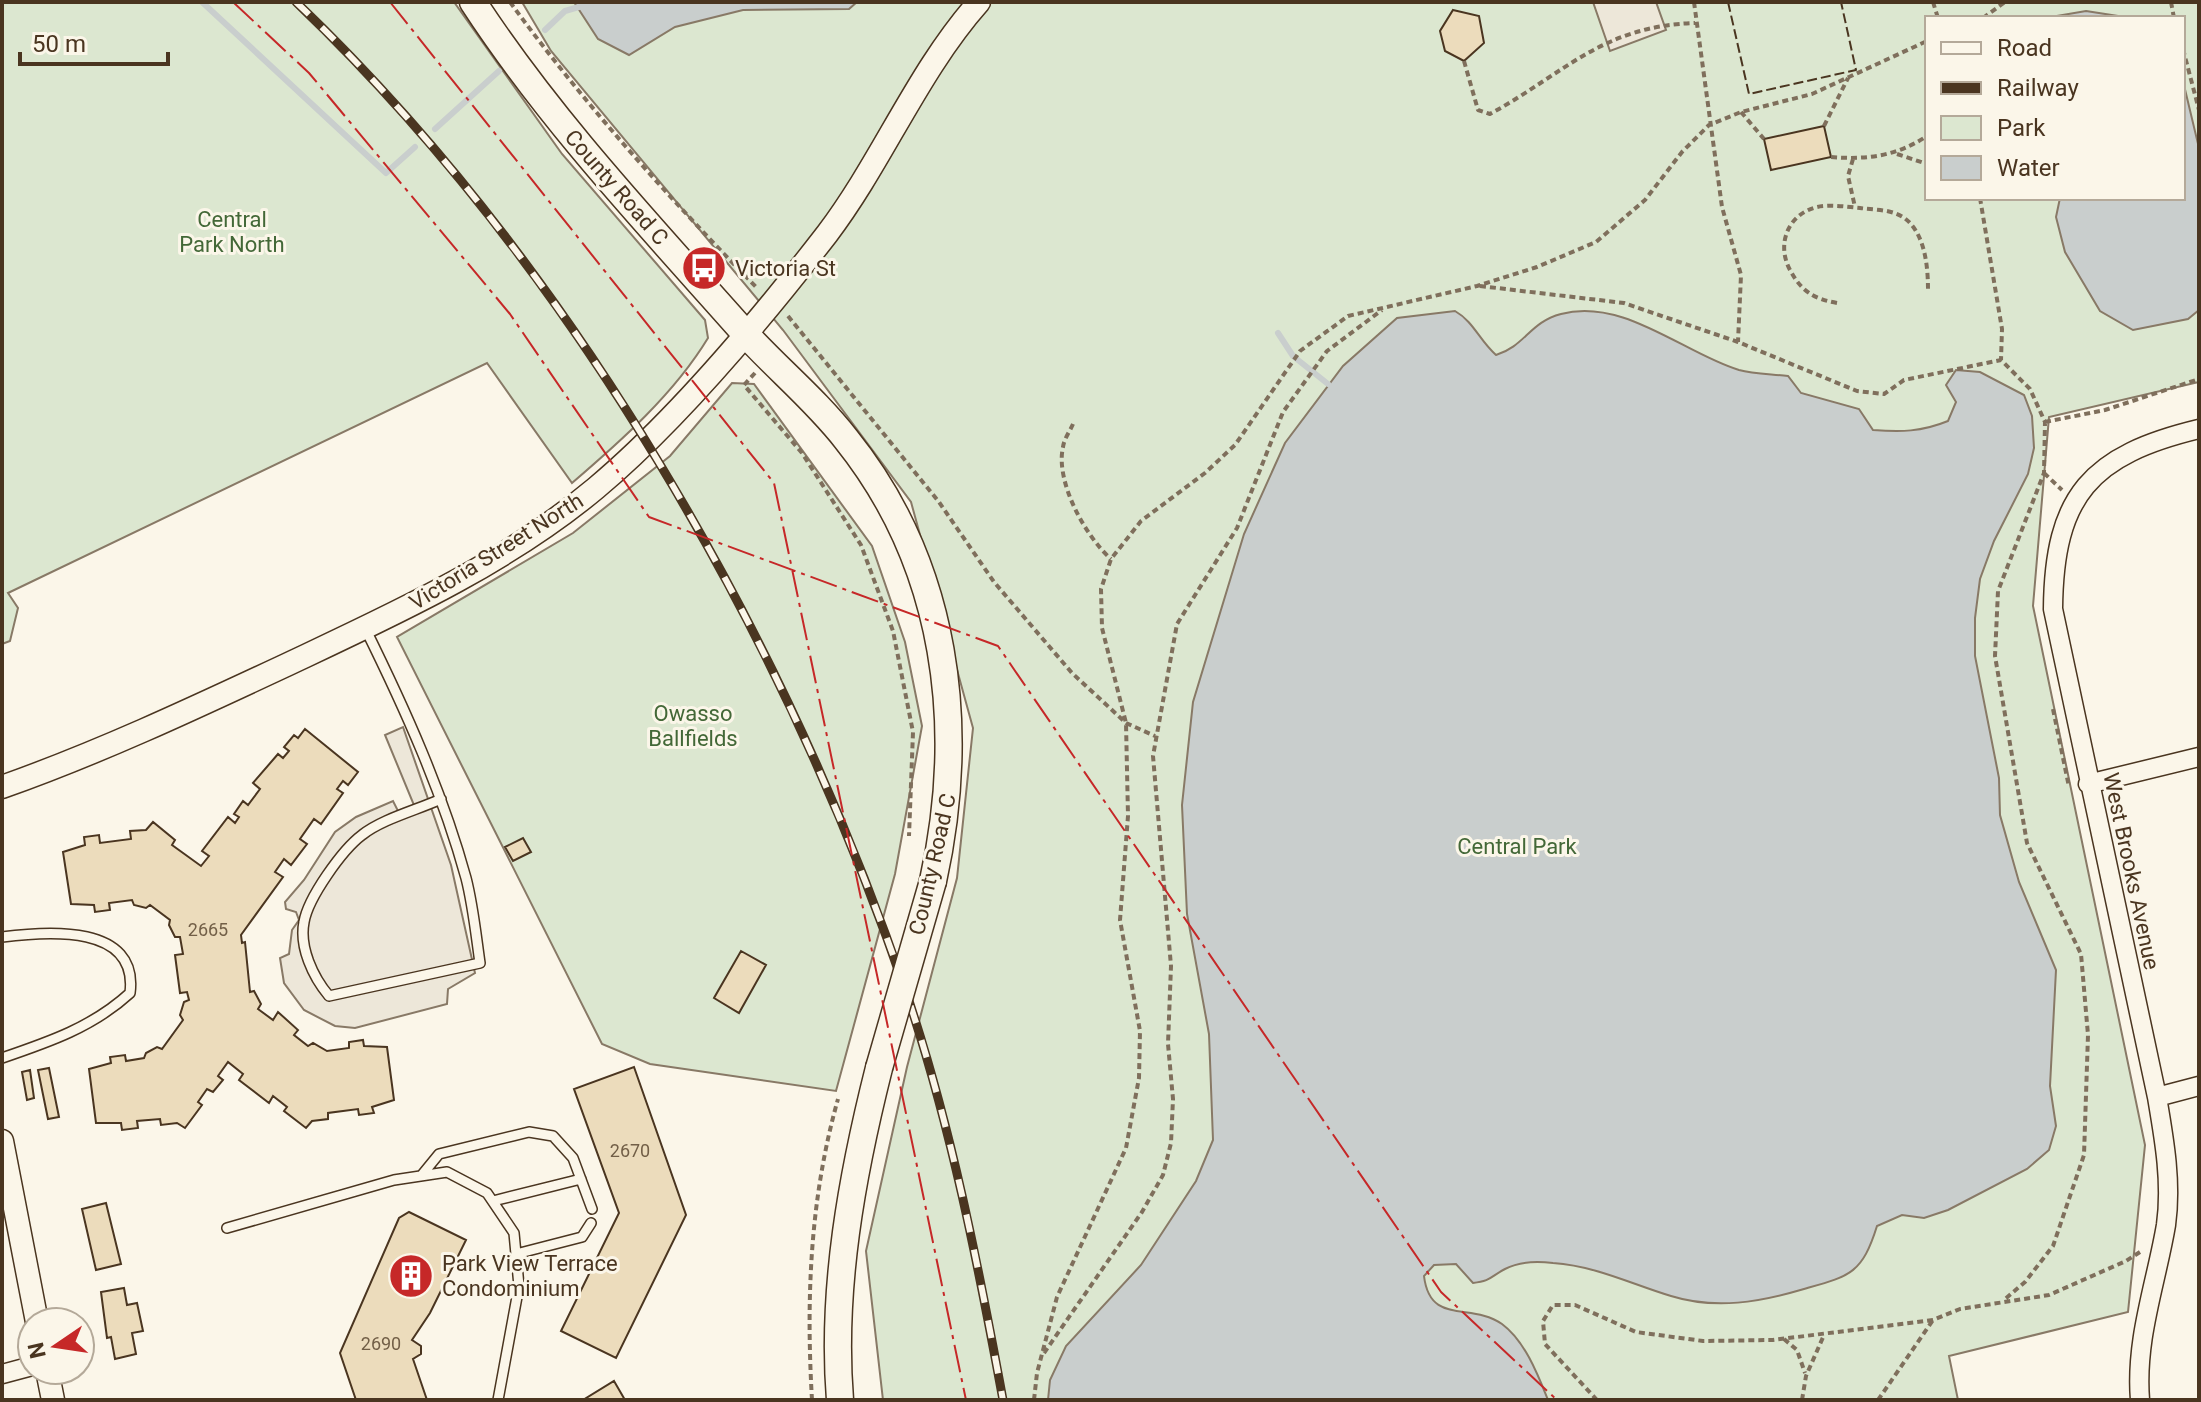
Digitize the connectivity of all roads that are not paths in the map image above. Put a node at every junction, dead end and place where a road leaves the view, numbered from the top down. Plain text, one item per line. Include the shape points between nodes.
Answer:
1 (473, 2) edge
2 (979, 2) edge
3 (745, 333) junction
4 (2199, 429) edge
5 (365, 628) junction
6 (2199, 757) edge
7 (2088, 784) junction
8 (2, 787) edge
9 (441, 799) junction
10 (2, 937) edge
11 (2, 1058) edge
12 (2199, 1086) edge
13 (2157, 1097) junction
14 (2, 1141) edge
15 (421, 1176) junction
16 (581, 1179) junction
17 (493, 1201) junction
18 (592, 1209) dead end
19 (591, 1223) dead end
20 (227, 1228) dead end
21 (516, 1254) junction
22 (34, 1306) edge
23 (498, 1400) edge
24 (840, 1400) edge
25 (2140, 1400) edge

1 - 3 main road, County Road C via 560,122
2 - 3 street, Victoria Street North via 928,69 861,186
3 - 5 street, Victoria Street North via 646,443 593,490 453,582
3 - 24 main road, County Road C, bridge via 824,412 861,459 908,540 926,587 946,683 950,778 945,827 879,1068 850,1206 836,1354
4 - 7 street, West Brooks Avenue via 2129,450 2107,464 2088,482 2064,524 2053,609
5 - 8 street, Victoria Street North
5 - 9 lane
6 - 7 street
7 - 13 street, West Brooks Avenue
9 - 9 lane via 466,880 480,963 329,996 309,961 304,922 328,874 362,834
10 - 11 lane via 44,932 107,941 126,956 132,977 130,993 106,1015
12 - 13 street
13 - 25 street, West Brooks Avenue via 2168,1198 2142,1331
14 - 22 street
15 - 16 lane via 439,1154 529,1132 553,1136 573,1158
15 - 17 lane via 447,1172
15 - 20 lane
16 - 17 lane
16 - 18 lane
17 - 21 lane via 514,1233
19 - 21 lane via 582,1237
21 - 23 lane via 519,1286

